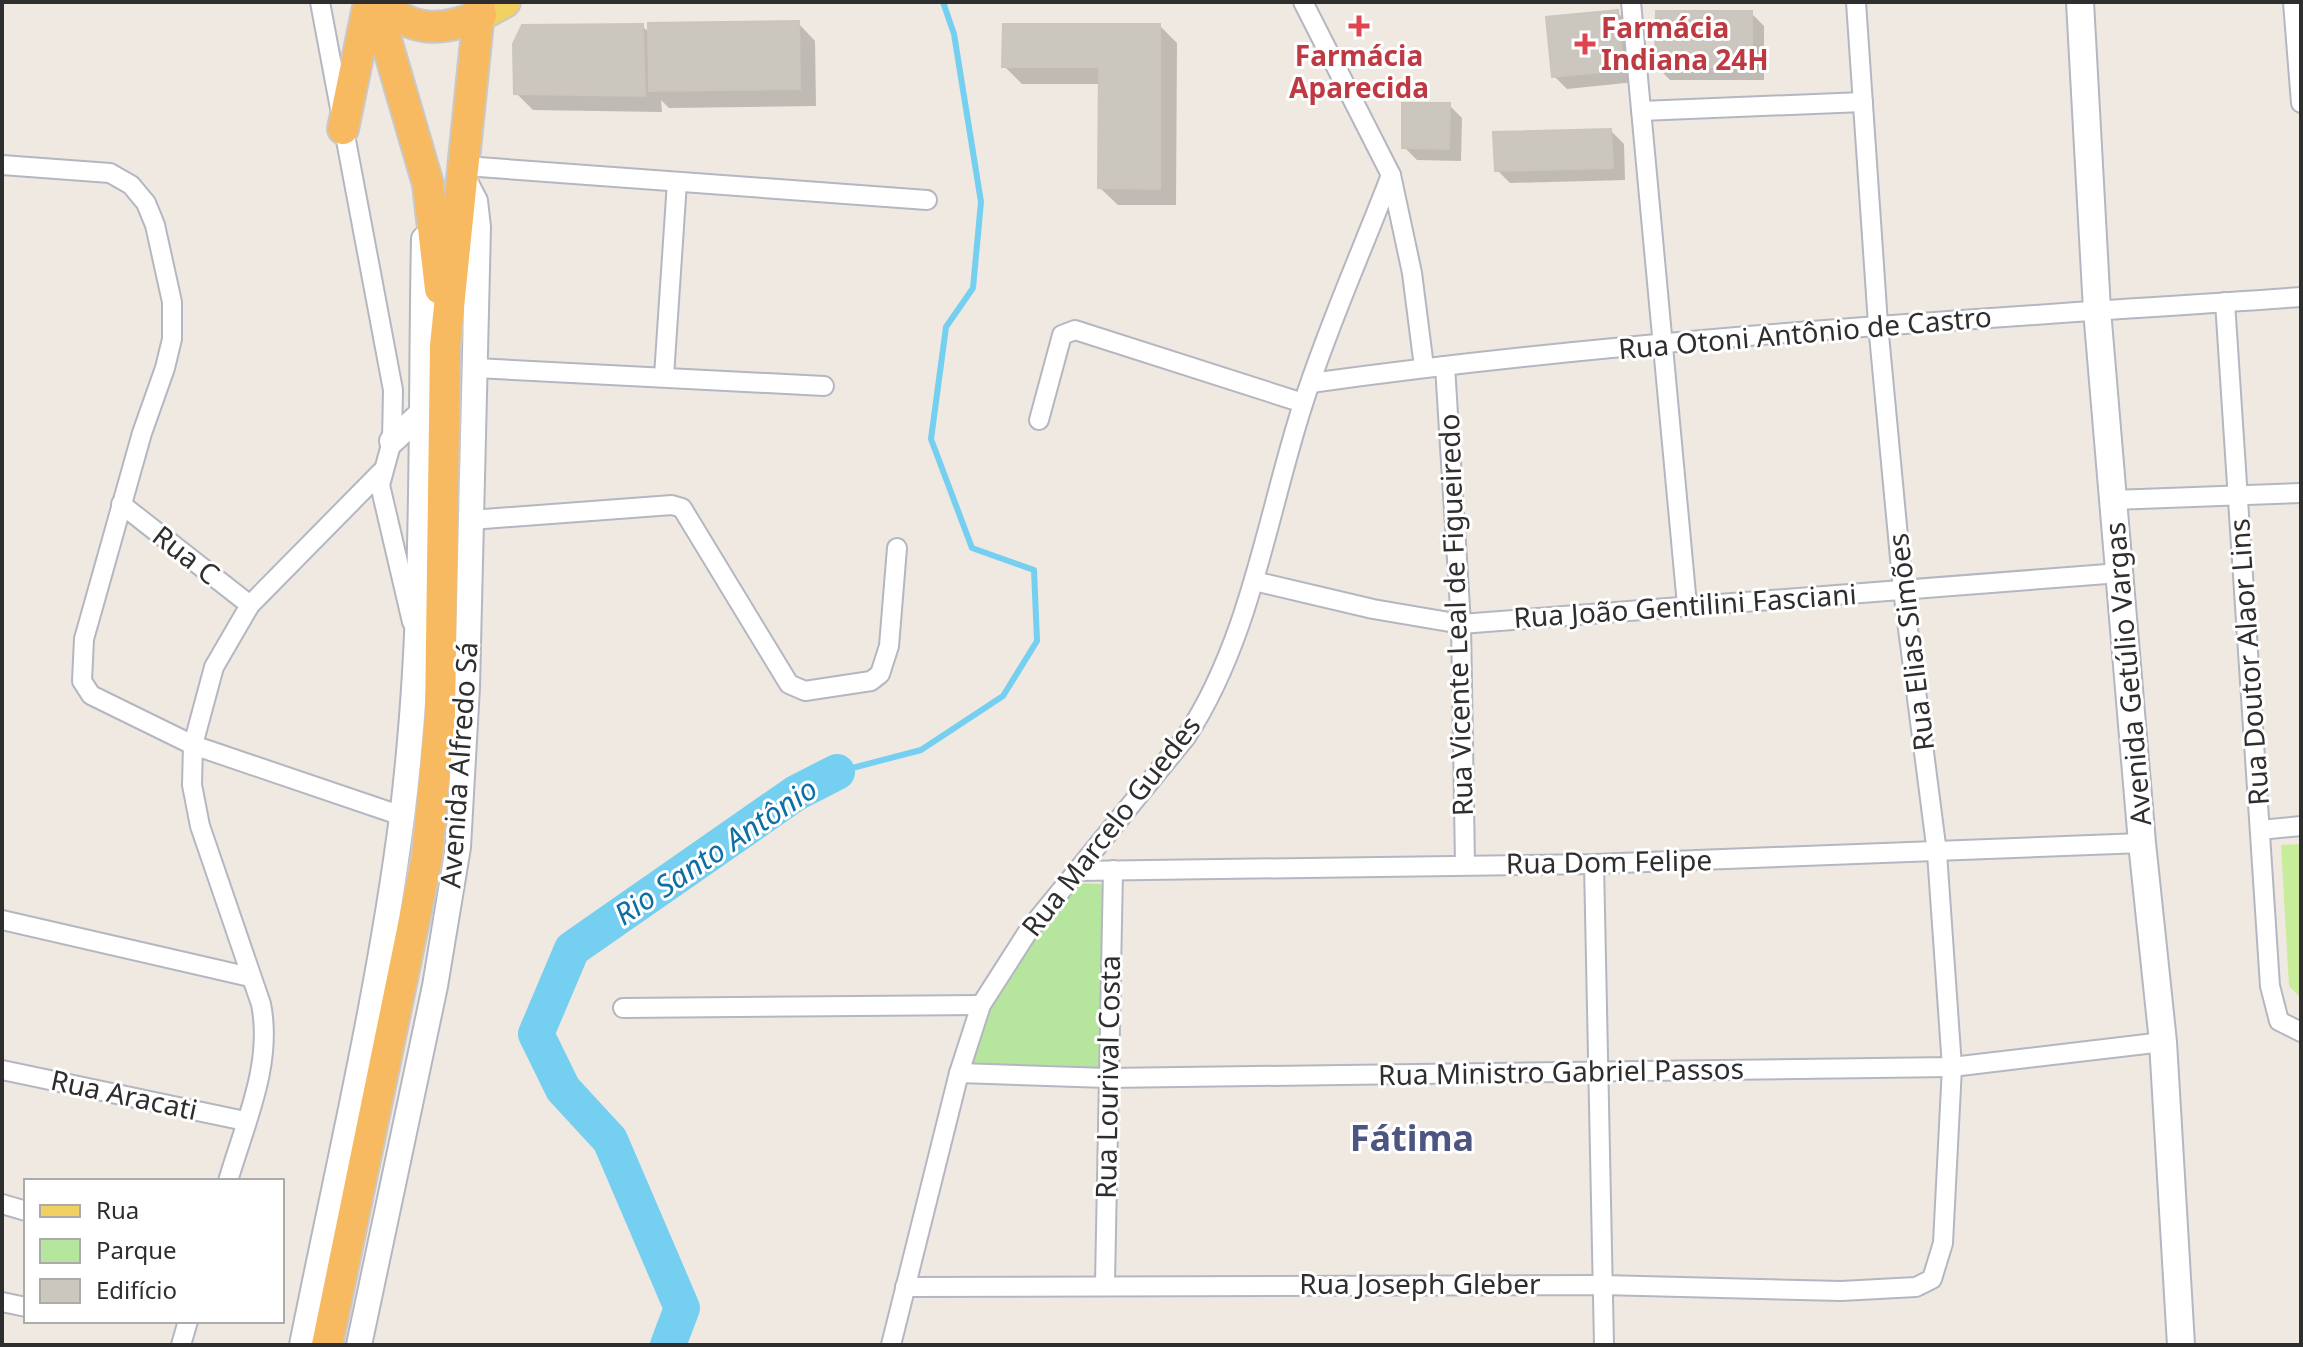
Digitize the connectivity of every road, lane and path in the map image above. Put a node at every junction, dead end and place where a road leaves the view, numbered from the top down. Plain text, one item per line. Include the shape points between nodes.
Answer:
1 (320, 2) edge
2 (374, 2) edge
3 (1303, 2) edge
4 (1631, 2) edge
5 (1856, 2) edge
6 (2080, 2) edge
7 (2293, 2) edge
8 (489, 6) edge
9 (1863, 102) junction
10 (2301, 103) edge
11 (1641, 111) junction
12 (343, 129) junction
13 (2, 165) edge
14 (465, 173) junction
15 (1391, 175) junction
16 (677, 182) junction
17 (428, 184) junction
18 (927, 200) dead end
19 (2301, 297) edge
20 (2225, 302) junction
21 (2097, 310) junction
22 (1878, 324) junction
23 (1662, 345) junction
24 (445, 346) junction
25 (1445, 366) junction
26 (1424, 367) junction
27 (476, 368) junction
28 (664, 376) junction
29 (1311, 383) junction
30 (824, 386) dead end
31 (1303, 403) junction
32 (420, 415) junction
33 (1039, 420) dead end
34 (392, 441) junction
35 (381, 472) junction
36 (2301, 493) edge
37 (2238, 494) junction
38 (2113, 500) junction
39 (121, 504) junction
40 (471, 520) junction
41 (897, 548) dead end
42 (2120, 573) junction
43 (1254, 581) junction
44 (1903, 590) junction
45 (250, 605) junction
46 (1687, 605) junction
47 (1461, 624) junction
48 (416, 644) junction
49 (193, 745) junction
50 (402, 816) junction
51 (2301, 826) edge
52 (2260, 830) junction
53 (2142, 843) junction
54 (1937, 853) junction
55 (1465, 864) junction
56 (1594, 864) junction
57 (1113, 870) junction
58 (1077, 871) junction
59 (2, 920) edge
60 (250, 977) junction
61 (981, 1005) junction
62 (623, 1008) dead end
63 (2301, 1032) edge
64 (2163, 1042) junction
65 (1952, 1067) junction
66 (2, 1070) edge
67 (1598, 1072) junction
68 (959, 1073) junction
69 (1107, 1078) junction
70 (245, 1121) junction
71 (229, 1179) edge
72 (2, 1204) edge
73 (24, 1210) edge
74 (1932, 1279) joint
75 (1105, 1283) junction
76 (1602, 1285) junction
77 (905, 1287) junction
78 (2, 1302) edge
79 (24, 1307) edge
80 (187, 1323) edge
81 (181, 1345) edge
82 (302, 1345) edge
83 (327, 1345) edge
84 (359, 1345) edge
85 (891, 1345) edge
86 (1604, 1345) edge
87 (2181, 1345) edge

1 - 12 street
2 - 8 highway via 413,27 437,29
2 - 12 highway
2 - 17 highway
3 - 15 street
4 - 11 street
5 - 9 street, Rua Elias Simões
6 - 21 main road, Avenida Getúlio Vargas
7 - 10 street
8 - 14 highway, Avenida Alfredo Sá
9 - 11 street
9 - 22 street, Rua Elias Simões
11 - 23 street
12 - 34 street via 393,390
13 - 39 street via 110,173 131,185 155,225 172,302 172,339
14 - 16 street
14 - 24 highway, Avenida Alfredo Sá
14 - 27 street, Avenida Alfredo Sá via 478,227
15 - 26 street via 1412,273
15 - 29 street, Rua Marcelo Guedes
16 - 18 street
16 - 28 street
17 - 24 highway
17 - 32 street, Avenida Alfredo Sá
19 - 20 street, Rua Otoni Antônio de Castro
20 - 21 street, Rua Otoni Antônio de Castro
20 - 37 street, Rua Doutor Alaor Lins
21 - 22 street, Rua Otoni Antônio de Castro
21 - 38 main road, Avenida Getúlio Vargas
22 - 23 street, Rua Otoni Antônio de Castro
22 - 44 street, Rua Elias Simões
23 - 25 street, Rua Otoni Antônio de Castro
23 - 46 street
24 - 83 highway, Avenida Alfredo Sá via 440,717 427,857
25 - 26 street, Rua Otoni Antônio de Castro
25 - 47 street, Rua Vicente Leal de Figueiredo
26 - 29 street, Rua Otoni Antônio de Castro
27 - 28 street
27 - 40 street, Avenida Alfredo Sá
28 - 30 street
29 - 31 street, Rua Marcelo Guedes
31 - 33 street via 1075,330 1062,335
31 - 43 street, Rua Marcelo Guedes
32 - 34 street
32 - 48 street, Avenida Alfredo Sá
34 - 35 street
35 - 45 street
35 - 48 street via 382,499
36 - 37 street
37 - 38 street
37 - 52 street, Rua Doutor Alaor Lins
38 - 42 main road, Avenida Getúlio Vargas
39 - 45 street, Rua C
39 - 49 street via 84,639 82,681 91,695
40 - 41 street via 682,508 789,684 805,691 871,681 880,674 889,646
40 - 84 street, Avenida Alfredo Sá via 458,847 435,986
42 - 44 street, Rua João Gentilini Fasciani
42 - 53 main road, Avenida Getúlio Vargas
43 - 47 street, Rua João Gentilini Fasciani
43 - 58 street, Rua Marcelo Guedes via 1205,707
44 - 46 street, Rua João Gentilini Fasciani
44 - 54 street, Rua Elias Simões
45 - 49 street via 214,667
46 - 47 street, Rua João Gentilini Fasciani
47 - 55 street, Rua Vicente Leal de Figueiredo
48 - 50 street, Avenida Alfredo Sá
49 - 50 street
49 - 60 street via 192,785 200,826
50 - 82 street, Avenida Alfredo Sá via 366,1030
51 - 52 street
52 - 63 street, Rua Doutor Alaor Lins via 2270,986 2279,1021
53 - 54 street, Rua Dom Felipe
53 - 64 main road, Avenida Getúlio Vargas
54 - 56 street, Rua Dom Felipe
54 - 65 street, Rua Elias Simões
55 - 56 street, Rua Dom Felipe
55 - 57 street, Rua Dom Felipe
56 - 67 street
57 - 58 street, Rua Dom Felipe
57 - 69 street, Rua Lourival Costa
58 - 61 street, Rua Marcelo Guedes via 1006,961
59 - 60 street
60 - 70 street via 261,1004 266,1053
61 - 62 street
61 - 68 street, Rua Marcelo Guedes
64 - 65 street, Rua Ministro Gabriel Passos
64 - 87 main road, Avenida Getúlio Vargas
65 - 67 street, Rua Ministro Gabriel Passos
65 - 74 street, Rua Elias Simões via 1943,1243
66 - 70 street, Rua Aracati
67 - 69 street, Rua Ministro Gabriel Passos
67 - 76 street
68 - 69 street, Rua Ministro Gabriel Passos
68 - 77 street, Rua Marcelo Guedes
69 - 75 street, Rua Lourival Costa
70 - 71 street
72 - 73 street
74 - 76 street, Rua Joseph Gleber via 1891,1290
75 - 76 street, Rua Joseph Gleber
75 - 77 street, Rua Joseph Gleber
76 - 86 street
77 - 85 street, Rua Marcelo Guedes
78 - 79 street
80 - 81 street

